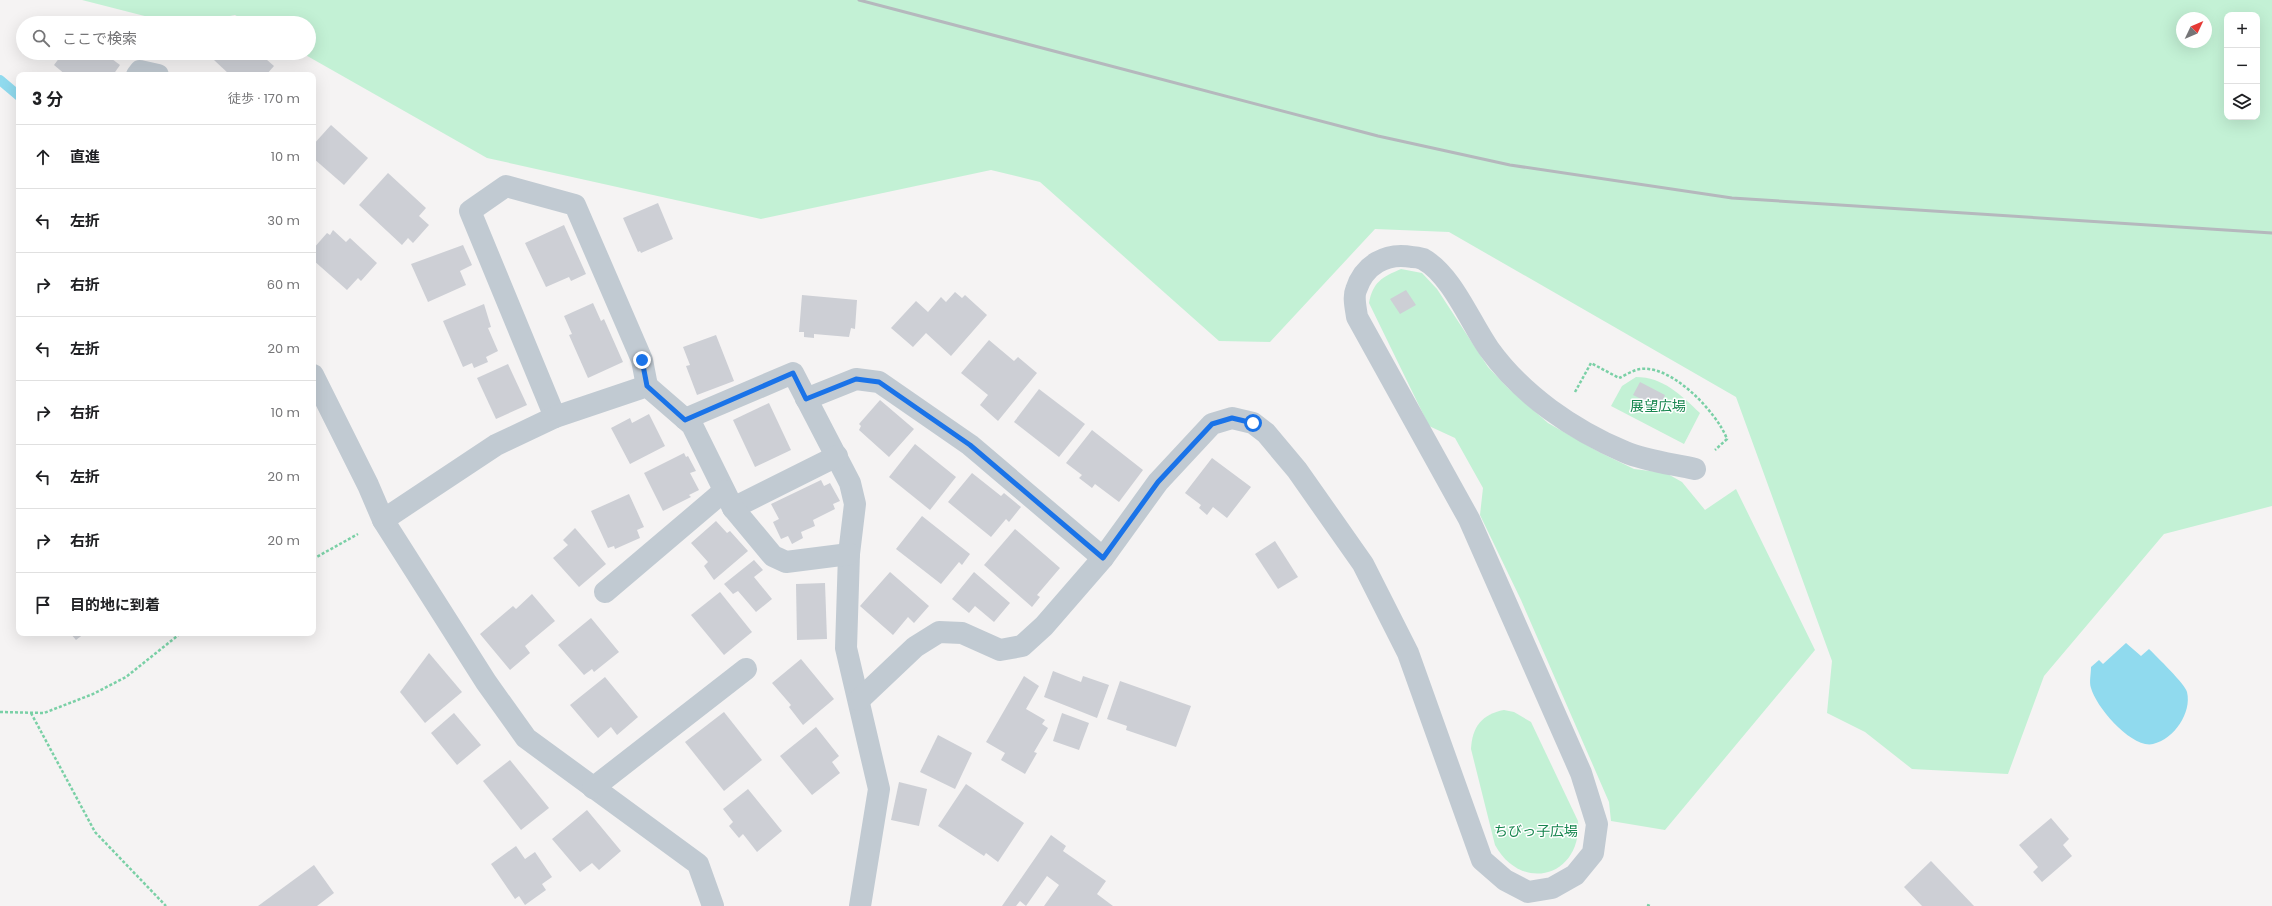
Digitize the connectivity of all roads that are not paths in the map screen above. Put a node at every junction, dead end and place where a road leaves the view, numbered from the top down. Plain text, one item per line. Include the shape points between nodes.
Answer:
1 (316, 381) edge
2 (647, 386) junction
3 (806, 399) junction
4 (555, 418) junction
5 (685, 420) junction
6 (837, 456) junction
7 (1695, 469) road end
8 (729, 499) junction
9 (383, 520) junction
10 (849, 554) junction
11 (1103, 558) junction
12 (605, 592) dead end
13 (746, 669) dead end
14 (859, 700) junction
15 (593, 788) junction
16 (713, 906) edge
17 (860, 906) edge

1 - 9 street
2 - 4 street
2 - 4 street via 642,360 575,205 506,186 470,211
2 - 5 street
3 - 5 street via 793,373
3 - 6 street
3 - 11 street via 856,379 879,382 970,445
4 - 9 street via 496,445
5 - 8 street via 692,425
6 - 8 street
6 - 10 street via 850,483 855,504
7 - 11 street via 1626,453 1581,430 1547,408 1489,350 1443,276 1423,259 1400,254 1378,260 1363,274 1355,292 1357,317 1469,519 1582,773 1597,824 1593,853 1575,875 1552,888 1528,892 1505,880 1482,860 1408,653 1363,564 1297,470 1266,433 1253,423 1232,418 1212,424 1158,482
8 - 10 street via 773,556 786,562
8 - 12 street
9 - 15 street via 486,682 526,738
10 - 14 street via 846,648
11 - 14 street via 1044,626 1022,646 1000,650 962,633 939,632 915,647
13 - 15 street
14 - 17 street via 879,790
15 - 16 street via 698,864

